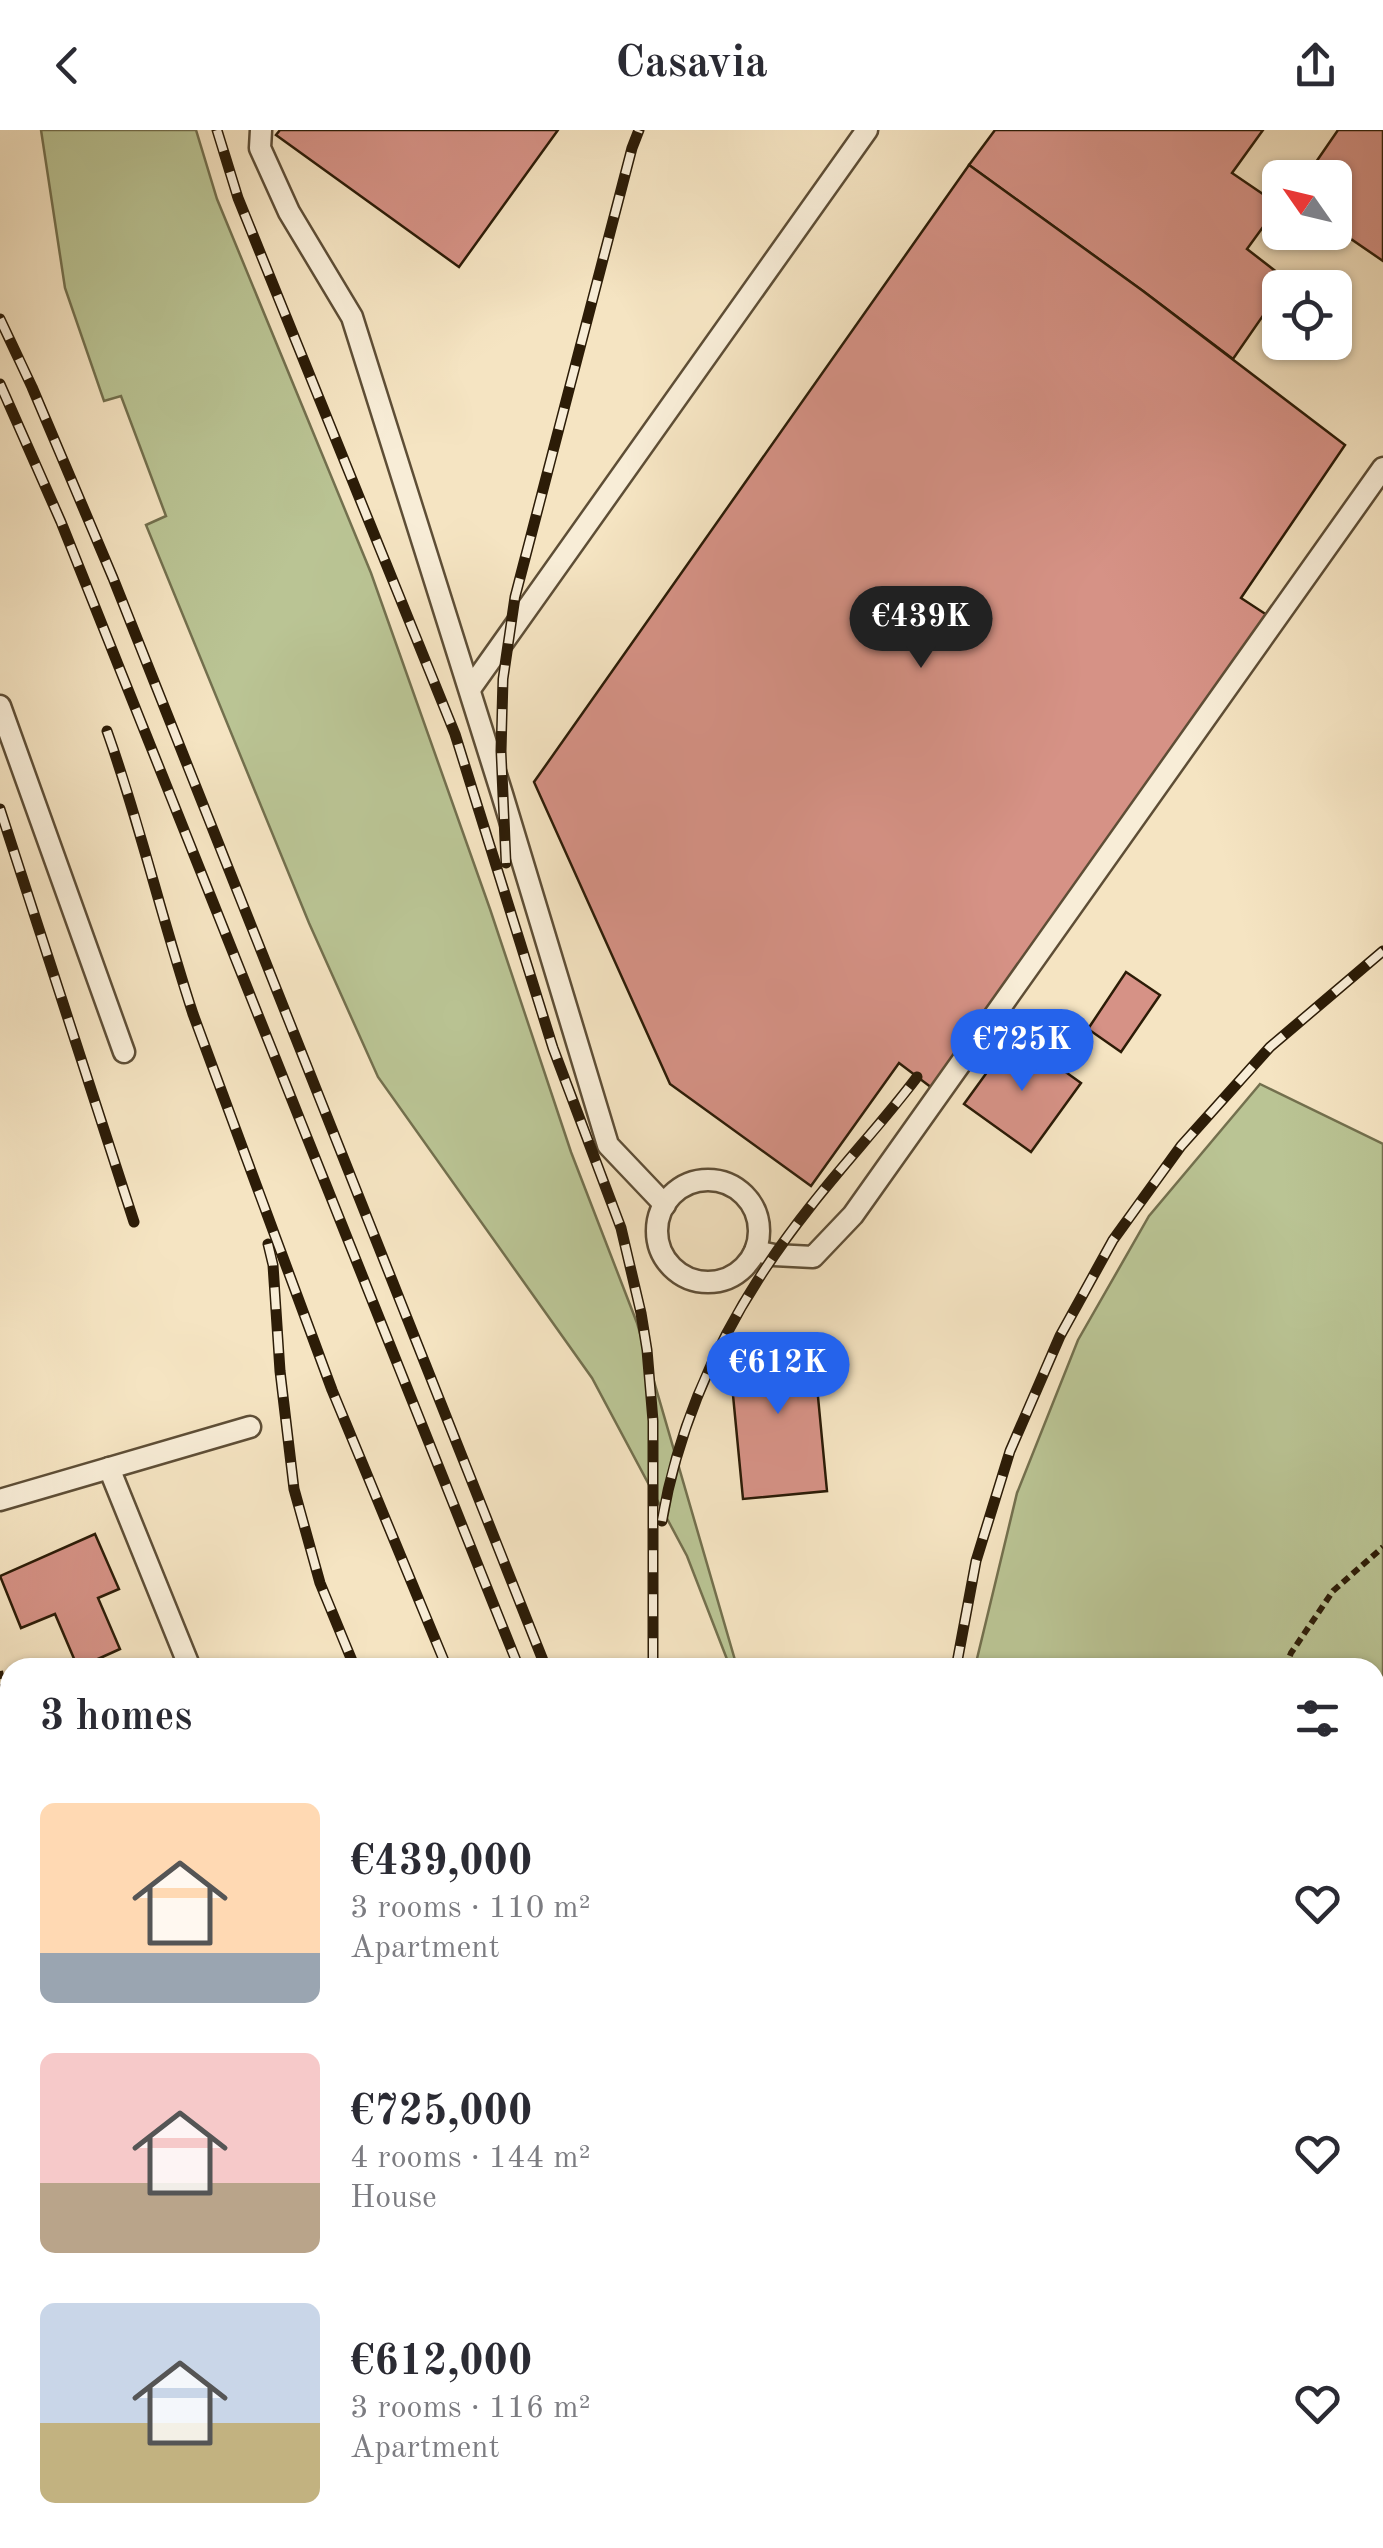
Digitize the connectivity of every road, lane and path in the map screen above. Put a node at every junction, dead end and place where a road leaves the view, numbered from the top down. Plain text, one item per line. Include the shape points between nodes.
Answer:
1 (261, 130) edge
2 (867, 130) edge
3 (1383, 468) edge
4 (470, 689) junction
5 (0, 706) edge
6 (124, 1052) dead end
7 (664, 1205) junction
8 (755, 1252) junction
9 (250, 1427) dead end
10 (109, 1468) junction
11 (0, 1500) edge
12 (1383, 1547) edge
13 (186, 1658) edge
14 (1289, 1658) edge

1 - 4 lane via 260,148 289,212 352,317
2 - 4 lane
3 - 8 lane via 853,1215 813,1257
4 - 7 lane via 608,1146
5 - 6 lane
7 - 8 lane via 700,1180 732,1185 756,1209
7 - 8 lane via 658,1244 665,1260 692,1281 726,1280
9 - 10 lane
10 - 11 lane
10 - 13 lane
12 - 14 path via 1333,1592

